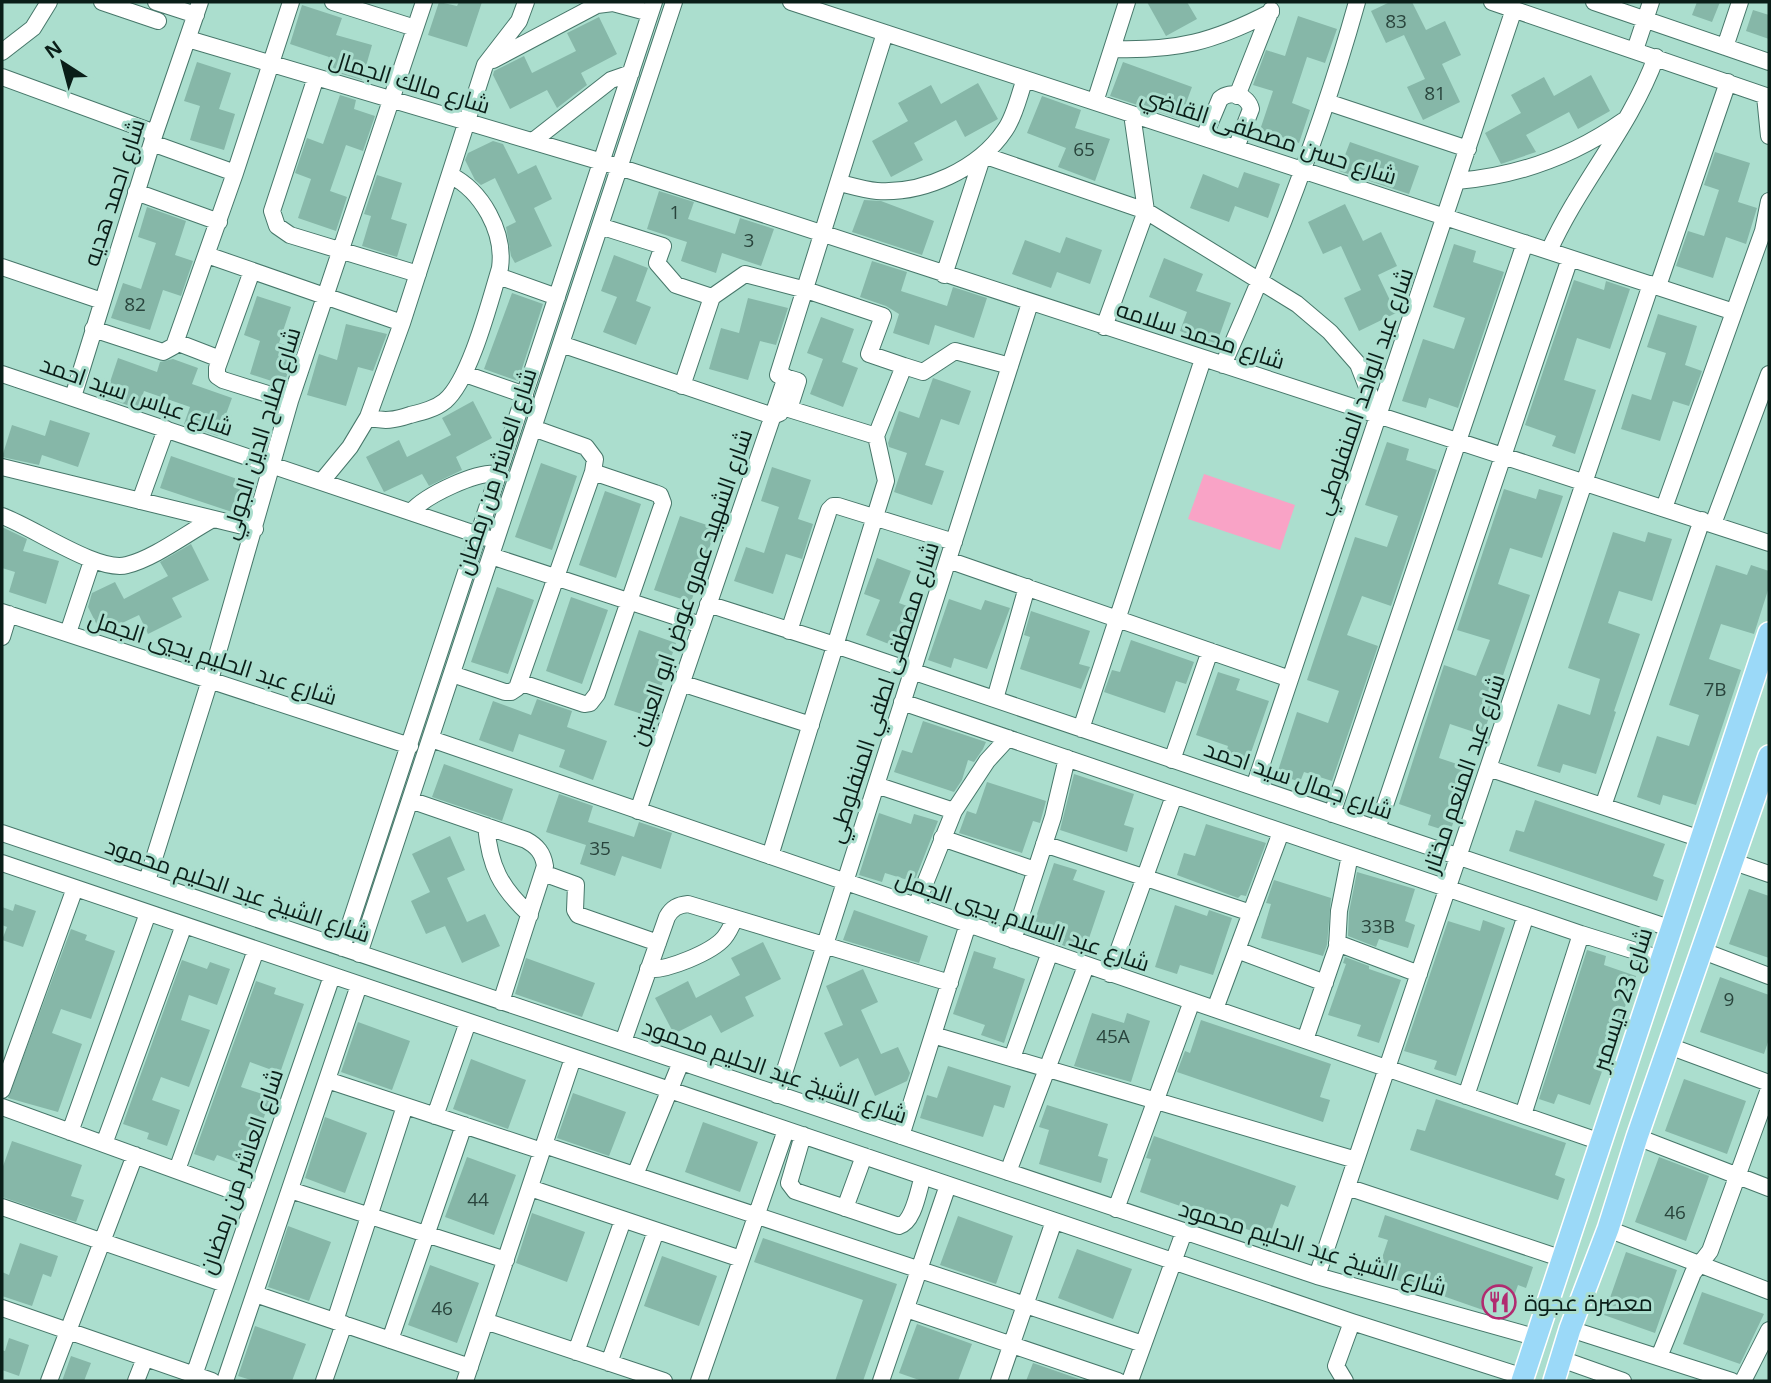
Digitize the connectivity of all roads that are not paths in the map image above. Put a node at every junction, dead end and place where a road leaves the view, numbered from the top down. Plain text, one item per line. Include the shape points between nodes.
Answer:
1 (49, 2) edge
2 (102, 2) edge
3 (156, 2) edge
4 (291, 2) edge
5 (333, 2) edge
6 (424, 2) edge
7 (526, 2) edge
8 (674, 2) edge
9 (791, 2) edge
10 (1128, 2) edge
11 (1356, 2) edge
12 (1492, 2) edge
13 (1594, 2) edge
14 (1651, 2) edge
15 (1740, 2) edge
16 (585, 7) edge
17 (652, 7) edge
18 (1273, 7) edge
19 (198, 8) edge
20 (1514, 9) junction
21 (1646, 20) junction
22 (158, 21) dead end
23 (415, 28) junction
24 (885, 33) junction
25 (188, 39) junction
26 (1725, 47) junction
27 (1112, 49) junction
28 (1635, 50) junction
29 (2, 52) edge
30 (1656, 57) junction
31 (1769, 62) edge
32 (272, 64) junction
33 (485, 65) junction
34 (631, 73) junction
35 (2, 77) edge
36 (316, 77) junction
37 (1025, 79) junction
38 (1728, 82) junction
39 (1237, 96) junction
40 (1767, 97) edge
41 (391, 99) junction
42 (1095, 102) junction
43 (1327, 102) junction
44 (1132, 114) junction
45 (1629, 117) junction
46 (467, 122) junction
47 (1769, 136) edge
48 (1204, 137) junction
49 (154, 138) junction
50 (533, 141) junction
51 (1236, 148) junction
52 (1468, 149) junction
53 (983, 155) junction
54 (601, 162) junction
55 (619, 167) junction
56 (1304, 170) junction
57 (235, 173) junction
58 (450, 175) junction
59 (1457, 181) junction
60 (839, 183) junction
61 (136, 192) junction
62 (1769, 201) edge
63 (1146, 211) junction
64 (1445, 217) junction
65 (219, 222) junction
66 (600, 226) junction
67 (824, 236) junction
68 (1525, 243) junction
69 (341, 250) junction
70 (1549, 251) junction
71 (207, 255) junction
72 (1570, 258) junction
73 (2, 267) edge
74 (252, 271) junction
75 (418, 274) junction
76 (944, 275) junction
77 (498, 276) junction
78 (1260, 282) junction
79 (1654, 285) junction
80 (806, 290) junction
81 (325, 296) junction
82 (557, 297) junction
83 (712, 297) junction
84 (102, 301) junction
85 (1030, 303) junction
86 (1734, 312) junction
87 (402, 323) junction
88 (1104, 327) junction
89 (93, 329) junction
90 (176, 342) junction
91 (561, 344) junction
92 (220, 359) junction
93 (1203, 359) junction
94 (1223, 365) junction
95 (904, 366) junction
96 (1010, 366) junction
97 (465, 374) junction
98 (1769, 374) edge
99 (2, 375) edge
100 (786, 377) junction
101 (682, 386) junction
102 (525, 395) junction
103 (73, 397) junction
104 (290, 401) junction
105 (789, 409) junction
106 (1378, 415) junction
107 (772, 416) junction
108 (368, 417) junction
109 (533, 428) junction
110 (166, 429) junction
111 (876, 436) junction
112 (1458, 441) junction
113 (1503, 456) junction
114 (274, 465) junction
115 (2, 467) edge
116 (593, 472) junction
117 (500, 474) junction
118 (322, 481) junction
119 (1584, 482) junction
120 (141, 501) junction
121 (1664, 508) junction
122 (411, 512) junction
123 (2, 516) edge
124 (875, 517) junction
125 (213, 519) junction
126 (1708, 522) junction
127 (255, 529) junction
128 (480, 535) junction
129 (954, 542) junction
130 (1769, 544) edge
131 (494, 548) junction
132 (948, 560) junction
133 (92, 561) junction
134 (556, 577) junction
135 (1027, 587) junction
136 (629, 601) junction
137 (708, 604) junction
138 (5, 613) edge
139 (1117, 619) junction
140 (701, 625) junction
141 (789, 631) junction
142 (68, 633) junction
143 (1769, 633) edge
144 (2, 637) edge
145 (835, 645) junction
146 (1210, 651) junction
147 (912, 671) junction
148 (452, 674) junction
149 (1290, 679) junction
150 (210, 680) junction
151 (519, 682) junction
152 (681, 683) junction
153 (1761, 686) edge
154 (995, 699) junction
155 (902, 702) junction
156 (811, 724) junction
157 (1080, 729) junction
158 (1008, 738) junction
159 (431, 739) junction
160 (410, 746) junction
161 (1067, 758) junction
162 (1172, 760) junction
163 (1769, 760) edge
164 (1488, 768) junction
165 (876, 785) junction
166 (1254, 787) junction
167 (1174, 796) junction
168 (410, 800) junction
169 (1603, 806) junction
170 (638, 811) junction
171 (954, 811) junction
172 (1332, 814) junction
173 (486, 826) junction
174 (1377, 829) junction
175 (1281, 832) junction
176 (2, 833) edge
177 (942, 838) junction
178 (1701, 839) junction
179 (33, 844) junction
180 (1044, 844) junction
181 (1350, 855) junction
182 (770, 856) junction
183 (1458, 857) junction
184 (1734, 862) junction
185 (2, 863) edge
186 (22, 870) junction
187 (1035, 870) junction
188 (543, 873) junction
189 (1769, 874) edge
190 (1145, 877) junction
191 (147, 881) junction
192 (845, 882) junction
193 (75, 888) junction
194 (1448, 888) junction
195 (916, 906) junction
196 (148, 913) junction
197 (1251, 913) junction
198 (530, 915) junction
199 (1526, 915) junction
200 (735, 918) junction
201 (184, 925) junction
202 (968, 925) junction
203 (1672, 929) junction
204 (1581, 934) junction
205 (1013, 940) junction
206 (658, 943) junction
207 (1337, 943) junction
208 (825, 945) junction
209 (342, 948) junction
210 (256, 950) junction
211 (1237, 950) junction
212 (1703, 951) junction
213 (1050, 953) junction
214 (359, 954) junction
215 (1661, 959) junction
216 (1086, 966) junction
217 (648, 969) junction
218 (1110, 974) junction
219 (1419, 974) junction
220 (332, 976) junction
221 (1769, 976) edge
222 (950, 983) junction
223 (1325, 983) junction
224 (359, 985) junction
225 (502, 1002) junction
226 (1192, 1002) junction
227 (1215, 1009) junction
228 (468, 1022) junction
229 (933, 1034) junction
230 (1305, 1040) junction
231 (622, 1042) junction
232 (1670, 1046) junction
233 (573, 1058) junction
234 (1012, 1058) junction
235 (681, 1062) junction
236 (1047, 1068) junction
237 (1387, 1069) junction
238 (327, 1080) junction
239 (1769, 1083) edge
240 (1769, 1089) edge
241 (2, 1090) edge
242 (670, 1090) junction
243 (778, 1095) junction
244 (1466, 1096) junction
245 (1155, 1100) junction
246 (405, 1106) junction
247 (2, 1107) edge
248 (1523, 1115) junction
249 (435, 1116) junction
250 (464, 1125) junction
251 (786, 1130) junction
252 (70, 1132) junction
253 (803, 1135) junction
254 (901, 1136) junction
255 (1637, 1137) junction
256 (1601, 1142) junction
257 (104, 1144) junction
258 (543, 1148) junction
259 (135, 1155) junction
260 (863, 1156) junction
261 (1356, 1160) junction
262 (177, 1170) junction
263 (1008, 1172) junction
264 (635, 1175) junction
265 (923, 1176) junction
266 (1737, 1176) junction
267 (948, 1185) junction
268 (1347, 1187) junction
269 (530, 1188) junction
270 (1769, 1188) edge
271 (290, 1190) junction
272 (255, 1199) junction
273 (2, 1207) edge
274 (845, 1208) junction
275 (1116, 1209) junction
276 (756, 1215) junction
277 (369, 1216) junction
278 (623, 1220) junction
279 (1054, 1221) junction
280 (1608, 1229) junction
281 (656, 1231) junction
282 (1184, 1232) junction
283 (426, 1234) junction
284 (102, 1242) junction
285 (741, 1259) junction
286 (1563, 1259) junction
287 (506, 1260) junction
288 (1174, 1261) junction
289 (1700, 1265) junction
290 (919, 1269) junction
291 (1317, 1276) junction
292 (225, 1284) junction
293 (1769, 1291) edge
294 (255, 1294) junction
295 (1026, 1304) junction
296 (2, 1308) edge
297 (906, 1309) junction
298 (485, 1321) junction
299 (1352, 1322) junction
300 (340, 1323) junction
301 (1570, 1329) junction
302 (1769, 1330) edge
303 (68, 1331) junction
304 (1538, 1338) junction
305 (390, 1340) junction
306 (1143, 1344) junction
307 (1012, 1345) junction
308 (576, 1352) junction
309 (1659, 1357) junction
310 (145, 1358) junction
311 (1561, 1359) junction
312 (608, 1363) junction
313 (467, 1374) edge
314 (193, 1378) edge
315 (1523, 1379) edge
316 (49, 1381) edge
317 (136, 1381) edge
318 (212, 1381) edge
319 (225, 1381) edge
320 (324, 1381) edge
321 (664, 1381) edge
322 (699, 1381) edge
323 (881, 1381) edge
324 (999, 1381) edge
325 (1118, 1381) edge
326 (1130, 1381) edge
327 (1345, 1381) edge
328 (1554, 1381) edge
329 (1623, 1381) edge
330 (1732, 1381) edge
331 (1743, 1381) edge

1 - 29 street via 33,28
2 - 22 street
3 - 19 street
4 - 32 street
5 - 23 street
6 - 23 street, شارع صلاح الدين الجولي
7 - 33 street via 519,22
8 - 55 street, شارع العاشر من رمضان
9 - 24 street, شارع حسن مصطفى القاضي
10 - 27 street
11 - 43 street
12 - 20 street
13 - 21 street
14 - 21 street
15 - 26 street
16 - 17 street via 613,3
16 - 33 street
17 - 34 street, شارع العاشر من رمضان
18 - 27 street via 1234,31 1195,44 1154,50
18 - 39 street
19 - 25 street, شارع احمد هديه
20 - 28 street
20 - 52 street, شارع عبد الواحد المنفلوطي
21 - 26 street
21 - 28 street
23 - 41 street, شارع صلاح الدين الجولي
24 - 37 street, شارع حسن مصطفى القاضي
24 - 60 street, شارع الشهيد عمرو عوض ابو العينين
25 - 32 street, شارع مالك الجمال
25 - 49 street, شارع احمد هديه
26 - 31 street
27 - 42 street
28 - 30 street
30 - 38 street
30 - 45 street
32 - 36 street, شارع مالك الجمال
32 - 57 street
33 - 46 street
34 - 50 street via 611,80
34 - 54 street, شارع العاشر من رمضان
35 - 49 street
36 - 41 street, شارع مالك الجمال
36 - 69 street via 272,211 277,226 290,235
37 - 42 street, شارع حسن مصطفى القاضي
37 - 53 street via 1006,129
38 - 40 street
38 - 79 street, شارع عبد المنعم مختار
39 - 48 street via 1225,94 1220,99
39 - 51 street via 1250,102 1251,109
40 - 47 street
41 - 46 street, شارع مالك الجمال
41 - 69 street, شارع صلاح الدين الجولي
42 - 44 street, شارع حسن مصطفى القاضي
43 - 52 street
43 - 56 street
44 - 48 street, شارع حسن مصطفى القاضي
44 - 63 street
45 - 59 street via 1575,151 1545,163 1514,173
45 - 70 street via 1574,200
46 - 50 street, شارع مالك الجمال
46 - 58 street
48 - 51 street, شارع حسن مصطفى القاضي
49 - 57 street
49 - 61 street, شارع احمد هديه
50 - 54 street, شارع مالك الجمال
51 - 56 street, شارع حسن مصطفى القاضي
52 - 59 street, شارع عبد الواحد المنفلوطي
53 - 60 street via 953,174 916,188 878,191
53 - 63 street
53 - 76 street
54 - 55 street, شارع مالك الجمال
54 - 82 street, شارع العاشر من رمضان
55 - 66 street, شارع العاشر من رمضان
55 - 67 street, شارع محمد سلامه
56 - 64 street, شارع حسن مصطفى القاضي
56 - 78 street
57 - 65 street
58 - 75 street
58 - 77 street via 477,196 499,235 502,260
59 - 64 street, شارع عبد الواحد المنفلوطي
60 - 67 street, شارع الشهيد عمرو عوض ابو العينين
61 - 65 street
61 - 84 street, شارع احمد هديه
62 - 86 street
63 - 78 street
63 - 88 street
64 - 68 street, شارع حسن مصطفى القاضي
64 - 106 street, شارع عبد الواحد المنفلوطي
65 - 71 street
66 - 83 street via 663,246 657,263 676,285
66 - 91 street, شارع العاشر من رمضان
67 - 76 street, شارع محمد سلامه
67 - 80 street, شارع الشهيد عمرو عوض ابو العينين
68 - 70 street, شارع حسن مصطفى القاضي
68 - 112 street
69 - 75 street
69 - 81 street, شارع صلاح الدين الجولي
70 - 72 street, شارع حسن مصطفى القاضي
71 - 74 street
71 - 90 street
72 - 79 street, شارع حسن مصطفى القاضي
72 - 113 street
73 - 84 street
74 - 81 street
74 - 92 street
75 - 87 street
76 - 85 street, شارع محمد سلامه
77 - 82 street
77 - 97 street
78 - 94 street
78 - 106 street via 1297,304 1337,340 1358,364
79 - 86 street, شارع حسن مصطفى القاضي
79 - 119 street, شارع عبد المنعم مختار
80 - 83 street via 744,274
80 - 95 street via 883,316 869,354
80 - 100 street, شارع الشهيد عمرو عوض ابو العينين via 778,375
81 - 87 street
81 - 104 street, شارع صلاح الدين الجولي
82 - 102 street, شارع العاشر من رمضان
83 - 101 street
84 - 89 street, شارع احمد هديه
85 - 88 street, شارع محمد سلامه
85 - 96 street, شارع مصطفى لطفي المنفلوطي
86 - 121 street
87 - 108 street
88 - 93 street, شارع محمد سلامه
89 - 90 street via 163,352
89 - 103 street, شارع احمد هديه
90 - 92 street
91 - 101 street
91 - 109 street, شارع العاشر من رمضان
92 - 104 street via 216,372 223,380
93 - 94 street, شارع محمد سلامه
93 - 139 street
94 - 106 street, شارع محمد سلامه
95 - 96 street via 923,372 955,351
95 - 111 street
96 - 129 street, شارع مصطفى لطفي المنفلوطي
97 - 102 street
97 - 108 street via 452,394 434,408 395,420
98 - 126 street
99 - 103 street, شارع عباس سيد احمد
100 - 105 street, شارع الشهيد عمرو عوض ابو العينين via 798,381
100 - 107 street, شارع الشهيد عمرو عوض ابو العينين
101 - 107 street
102 - 117 street, شارع العاشر من رمضان
103 - 110 street, شارع عباس سيد احمد
104 - 114 street, شارع صلاح الدين الجولي
105 - 107 street
105 - 111 street
106 - 112 street, شارع محمد سلامه
106 - 149 street, شارع عبد الواحد المنفلوطي
107 - 137 street, شارع الشهيد عمرو عوض ابو العينين
108 - 118 street
109 - 116 street via 586,447 595,459
109 - 131 street, شارع العاشر من رمضان
110 - 114 street, شارع عباس سيد احمد
110 - 120 street
111 - 124 street via 886,481
112 - 113 street, شارع محمد سلامه
112 - 172 street
113 - 119 street, شارع محمد سلامه
113 - 174 street
114 - 118 street, شارع عباس سيد احمد
114 - 127 street, شارع صلاح الدين الجولي
115 - 120 street
116 - 134 street
116 - 136 street via 662,498
117 - 122 street via 477,475 425,500
117 - 128 street, شارع العاشر من رمضان
118 - 122 street, شارع عباس سيد احمد
119 - 121 street, شارع محمد سلامه
119 - 164 street, شارع عبد المنعم مختار
120 - 125 street
121 - 126 street, شارع محمد سلامه
122 - 128 street, شارع عباس سيد احمد
123 - 133 street
124 - 129 street
124 - 141 street via 838,506 829,510
124 - 145 street
125 - 127 street
125 - 133 street via 139,561 107,566
126 - 130 street, شارع محمد سلامه
126 - 169 street
127 - 150 street, شارع صلاح الدين الجولي
128 - 131 street, شارع عباس سيد احمد
128 - 160 street, شارع العاشر من رمضان
129 - 132 street, شارع مصطفى لطفي المنفلوطي
131 - 134 street, شارع عباس سيد احمد
131 - 148 street, شارع العاشر من رمضان
132 - 135 street
132 - 147 street, شارع مصطفى لطفي المنفلوطي
133 - 142 street
134 - 136 street, شارع عباس سيد احمد
134 - 151 street
135 - 139 street
135 - 154 street
136 - 140 street, شارع عباس سيد احمد
136 - 151 street via 590,703
137 - 140 street, شارع الشهيد عمرو عوض ابو العينين
137 - 141 street, شارع جمال سيد احمد
138 - 142 street, شارع عبد الحليم يحيي الجمل
138 - 144 street
139 - 146 street
139 - 157 street
140 - 152 street, شارع الشهيد عمرو عوض ابو العينين
141 - 145 street, شارع جمال سيد احمد
142 - 150 street, شارع عبد الحليم يحيي الجمل
143 - 153 main road, شارع 23 ديسمبر
145 - 147 street, شارع جمال سيد احمد
145 - 156 street
146 - 149 street
146 - 162 street
147 - 154 street, شارع جمال سيد احمد
147 - 155 street, شارع مصطفى لطفي المنفلوطي
148 - 151 street via 505,692 512,692
148 - 159 street, شارع العاشر من رمضان
149 - 166 street, شارع عبد الواحد المنفلوطي
150 - 160 street, شارع عبد الحليم يحيي الجمل
150 - 191 street, شارع صلاح الدين الجولي
152 - 156 street
152 - 170 street, شارع الشهيد عمرو عوض ابو العينين
153 - 178 main road, شارع 23 ديسمبر
154 - 157 street, شارع جمال سيد احمد
155 - 158 street
155 - 165 street, شارع مصطفى لطفي المنفلوطي
156 - 182 street
157 - 162 street, شارع جمال سيد احمد
158 - 161 street
158 - 171 street
159 - 168 street, شارع العاشر من رمضان
159 - 170 street, شارع عبد السلام يحيي الجمل
160 - 209 street, شارع العاشر من رمضان
161 - 167 street
161 - 180 street
162 - 166 street, شارع جمال سيد احمد
163 - 184 main road
164 - 169 street
164 - 183 street, شارع عبد المنعم مختار
165 - 171 street
165 - 192 street, شارع مصطفى لطفي المنفلوطي
166 - 172 street, شارع جمال سيد احمد
167 - 175 street
167 - 190 street
168 - 173 street
168 - 214 street, شارع العاشر من رمضان
169 - 178 street
170 - 182 street, شارع عبد السلام يحيي الجمل
171 - 177 street
172 - 174 street, شارع جمال سيد احمد
173 - 188 street via 534,844 544,857
173 - 198 street via 497,876
174 - 183 street, شارع جمال سيد احمد
175 - 181 street
175 - 197 street
176 - 179 street, شارع الشيخ عبد الحليم محمود
177 - 187 street
177 - 195 street
178 - 203 main road, شارع 23 ديسمبر
179 - 186 street
179 - 191 street, شارع الشيخ عبد الحليم محمود
180 - 187 street
180 - 190 street
181 - 194 street
181 - 207 street
182 - 192 street, شارع عبد السلام يحيي الجمل
183 - 194 street, شارع عبد المنعم مختار
183 - 203 street, شارع جمال سيد احمد
184 - 189 street
184 - 212 main road
185 - 186 street
186 - 193 street
187 - 205 street
188 - 198 street
188 - 206 street via 576,885 578,915
190 - 197 street
190 - 218 street
191 - 209 street, شارع الشيخ عبد الحليم محمود
192 - 195 street, شارع عبد السلام يحيي الجمل
192 - 208 street, شارع مصطفى لطفي المنفلوطي
193 - 196 street
193 - 241 street
194 - 199 street
194 - 219 street, شارع عبد المنعم مختار
195 - 202 street, شارع عبد السلام يحيي الجمل
196 - 201 street
196 - 252 street
197 - 211 street
198 - 225 street
199 - 204 street
199 - 244 street
200 - 206 street via 681,904 670,911
200 - 208 street
200 - 217 street via 726,936 711,948 667,968
201 - 210 street
201 - 257 street
202 - 205 street, شارع عبد السلام يحيي الجمل
202 - 222 street
203 - 215 main road, شارع 23 ديسمبر
204 - 215 street
204 - 248 street
205 - 213 street, شارع عبد السلام يحيي الجمل
206 - 217 street
207 - 219 street
207 - 223 street
208 - 222 street
208 - 243 street, شارع مصطفى لطفي المنفلوطي
209 - 214 street, شارع الشيخ عبد الحليم محمود
210 - 220 street
210 - 262 street
211 - 223 street
211 - 227 street
212 - 221 street
212 - 232 main road
213 - 216 street, شارع عبد السلام يحيي الجمل
213 - 234 street
214 - 225 street, شارع الشيخ عبد الحليم محمود
215 - 256 main road, شارع 23 ديسمبر
216 - 218 street, شارع عبد السلام يحيي الجمل
216 - 236 street
217 - 231 street
218 - 226 street, شارع عبد السلام يحيي الجمل
219 - 237 street, شارع عبد المنعم مختار
220 - 224 street
220 - 272 street, شارع العاشر من رمضان
222 - 229 street
223 - 230 street
224 - 228 street
224 - 238 street
225 - 231 street, شارع الشيخ عبد الحليم محمود
226 - 227 street, شارع عبد السلام يحيي الجمل
226 - 245 street
227 - 230 street, شارع عبد السلام يحيي الجمل
228 - 233 street
228 - 249 street
229 - 234 street
229 - 254 street
230 - 237 street, شارع عبد السلام يحيي الجمل
231 - 235 street, شارع الشيخ عبد الحليم محمود
232 - 239 street
232 - 255 main road
233 - 242 street
233 - 258 street
234 - 236 street
235 - 242 street
235 - 243 street, شارع الشيخ عبد الحليم محمود
236 - 245 street
236 - 263 street
237 - 244 street, شارع عبد السلام يحيي الجمل
237 - 261 street, شارع عبد المنعم مختار
238 - 246 street
238 - 271 street
240 - 266 street
242 - 251 street
242 - 264 street
243 - 254 street, شارع الشيخ عبد الحليم محمود
244 - 248 street, شارع عبد السلام يحيي الجمل
245 - 261 street
245 - 275 street
246 - 249 street
246 - 277 street
247 - 252 street
248 - 256 street, شارع عبد السلام يحيي الجمل
249 - 250 street
250 - 258 street
250 - 283 street
251 - 253 street
251 - 276 street
252 - 257 street
253 - 260 street
253 - 274 street via 790,1188
254 - 263 street, شارع الشيخ عبد الحليم محمود
255 - 266 street
255 - 280 main road
256 - 286 main road, شارع 23 ديسمبر
257 - 259 street
258 - 264 street
258 - 269 street
259 - 262 street
259 - 284 street
260 - 265 street
260 - 274 street
261 - 268 street, شارع عبد المنعم مختار
262 - 272 street
263 - 275 street, شارع الشيخ عبد الحليم محمود
264 - 276 street
265 - 267 street
265 - 274 street via 903,1225
266 - 270 street
266 - 289 street via 1710,1251
267 - 279 street
267 - 290 street
268 - 286 street
268 - 291 street, شارع عبد المنعم مختار
269 - 278 street
269 - 287 street
271 - 277 street
271 - 294 street
272 - 292 street, شارع العاشر من رمضان
273 - 284 street
275 - 282 street, شارع الشيخ عبد الحليم محمود
276 - 285 street
276 - 290 street
277 - 283 street
277 - 300 street
278 - 281 street
278 - 308 street
279 - 288 street
279 - 295 street
280 - 289 street
280 - 301 main road
281 - 285 street
281 - 312 street
282 - 288 street
282 - 291 street, شارع الشيخ عبد الحليم محمود
283 - 287 street
283 - 305 street
284 - 292 street
284 - 303 street
285 - 322 street
286 - 304 main road, شارع 23 ديسمبر
287 - 298 street
288 - 299 street
288 - 306 street
289 - 293 street
289 - 309 street
290 - 295 street
290 - 297 street
291 - 304 street, شارع الشيخ عبد الحليم محمود
292 - 314 street, شارع العاشر من رمضان
294 - 300 street
294 - 319 street
295 - 306 street
295 - 307 street
296 - 303 street
297 - 307 street
297 - 323 street
298 - 308 street
298 - 313 street
299 - 315 street
299 - 327 street via 1336,1366
300 - 305 street
300 - 320 street
301 - 309 street
301 - 311 main road
302 - 331 street
303 - 310 street
303 - 316 street
304 - 315 main road, شارع 23 ديسمبر
305 - 313 street
306 - 326 street
307 - 324 street
307 - 325 street
308 - 312 street
309 - 330 street
310 - 314 street
310 - 317 street
311 - 328 main road
311 - 329 street
312 - 321 street
314 - 318 street

